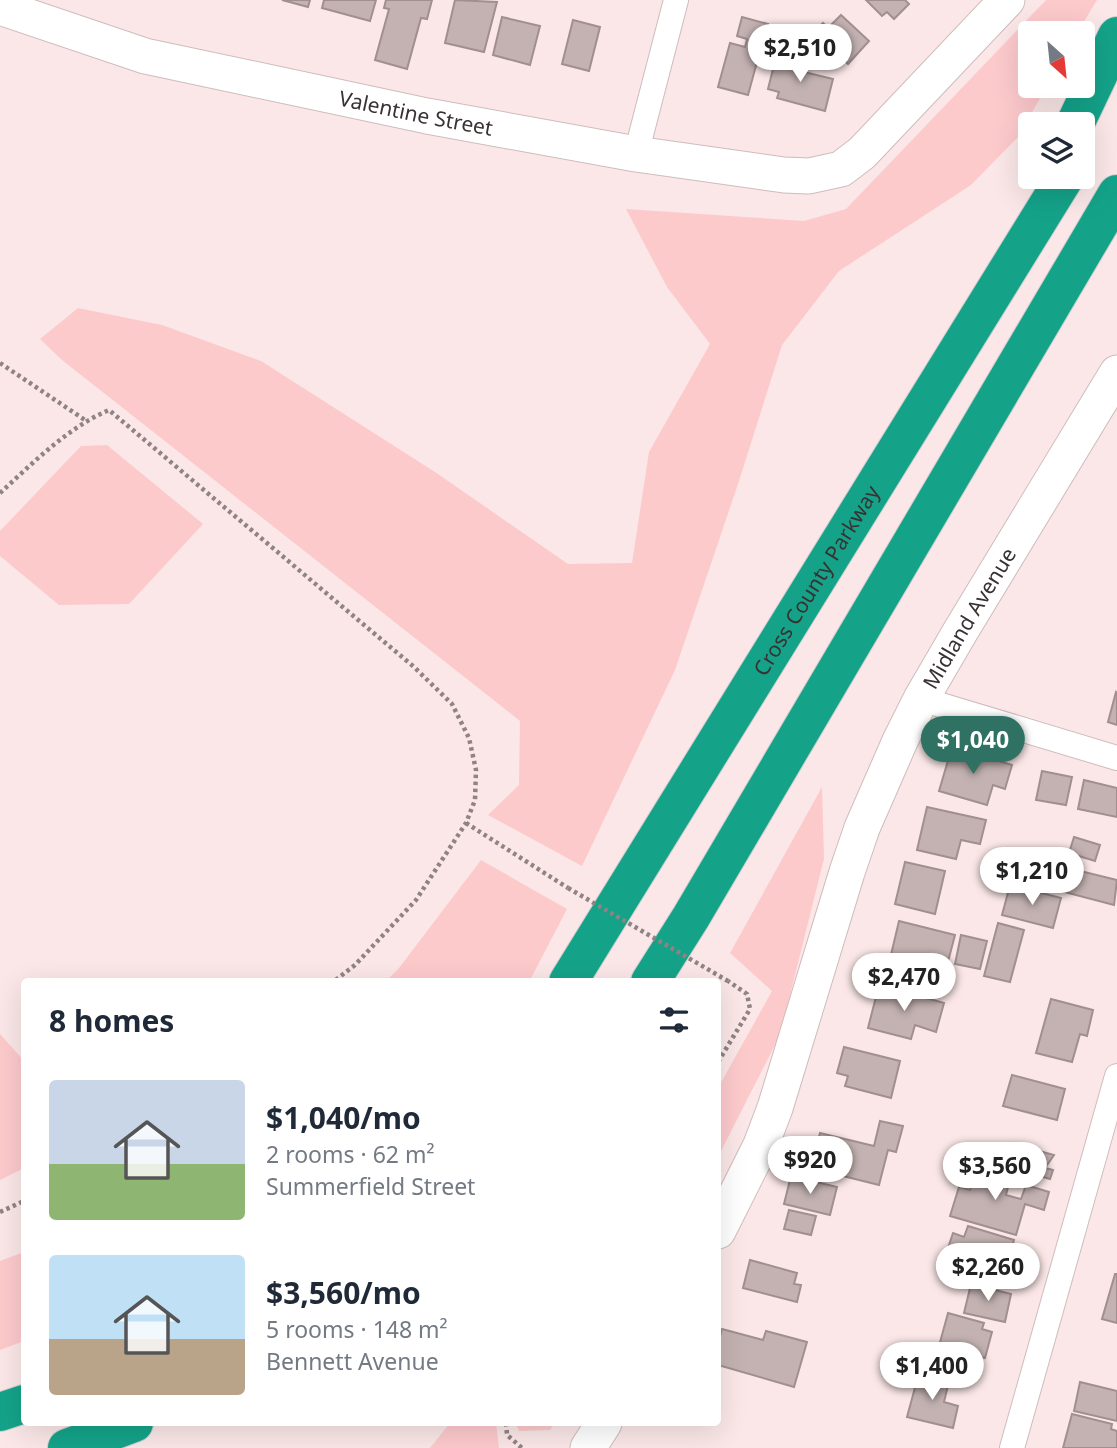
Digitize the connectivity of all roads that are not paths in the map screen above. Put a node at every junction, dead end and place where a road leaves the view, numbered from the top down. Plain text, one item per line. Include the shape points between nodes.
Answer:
1 (676, 0) edge
2 (1007, 0) edge
3 (0, 7) edge
4 (1117, 36) edge
5 (1117, 92) edge
6 (1081, 112) edge
7 (1095, 128) edge
8 (636, 155) junction
9 (1046, 189) edge
10 (1058, 189) edge
11 (1117, 194) edge
12 (1117, 242) edge
13 (1014, 260) junction
14 (1117, 373) edge
15 (995, 404) junction
16 (921, 699) junction
17 (1117, 758) edge
18 (570, 978) edge
19 (653, 978) edge
20 (1117, 1076) edge
21 (721, 1225) edge
22 (21, 1405) edge
23 (0, 1412) edge
24 (126, 1426) edge
25 (152, 1426) edge
26 (602, 1426) edge
27 (67, 1448) edge
28 (121, 1448) edge
29 (588, 1448) edge
30 (1012, 1448) edge

1 - 8 street
2 - 8 street, Valentine Street via 862,153 841,169 784,176
3 - 8 street, Valentine Street via 145,56
4 - 6 highway
5 - 7 highway
9 - 13 highway
10 - 13 highway, Cross County Parkway
11 - 15 highway
12 - 15 highway
13 - 18 highway, Cross County Parkway
14 - 16 street, Midland Avenue
15 - 19 highway
16 - 17 street
16 - 21 street, Midland Avenue via 862,828 775,1108
20 - 30 street
22 - 23 highway
24 - 27 highway
25 - 28 highway
26 - 29 street

